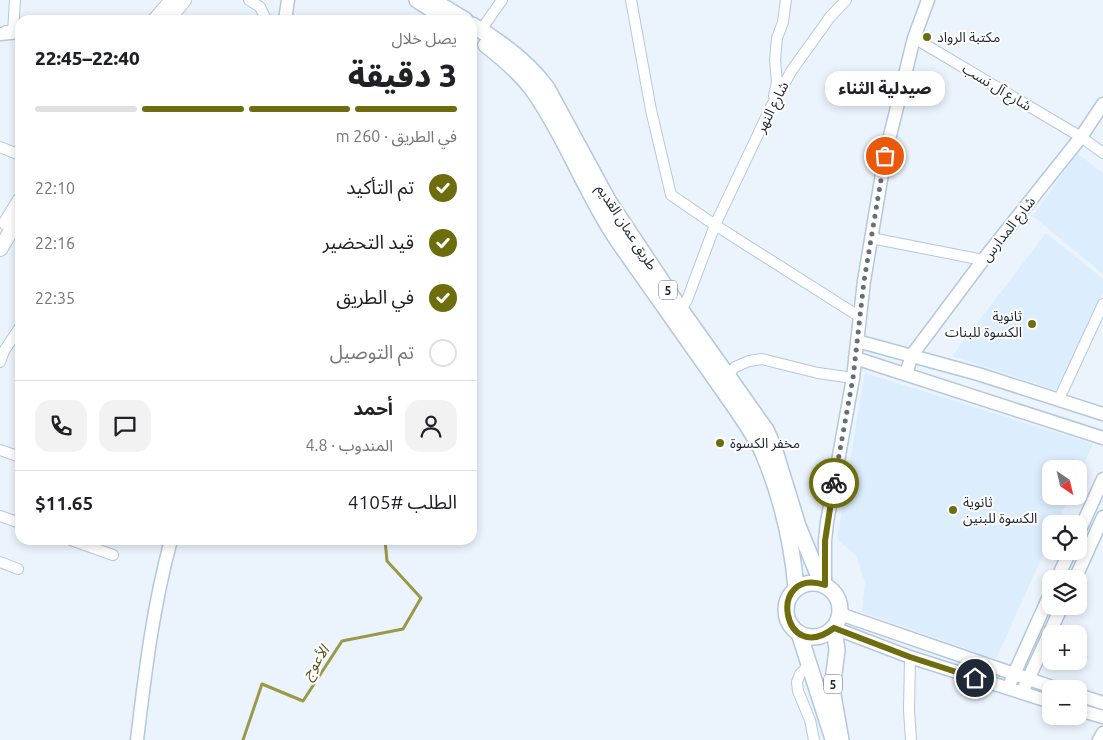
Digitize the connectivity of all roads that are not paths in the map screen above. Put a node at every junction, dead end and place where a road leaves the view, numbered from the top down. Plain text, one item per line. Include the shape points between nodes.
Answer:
1 (15, 0) edge
2 (172, 0) edge
3 (184, 0) edge
4 (248, 0) edge
5 (288, 0) edge
6 (417, 0) edge
7 (432, 0) edge
8 (502, 0) edge
9 (632, 0) edge
10 (786, 0) edge
11 (846, 0) edge
12 (928, 0) edge
13 (16, 15) edge
14 (159, 15) edge
15 (172, 15) edge
16 (265, 15) edge
17 (286, 15) edge
18 (440, 15) edge
19 (457, 15) edge
20 (477, 28) edge
21 (0, 29) edge
22 (477, 31) edge
23 (15, 32) edge
24 (15, 32) edge
25 (477, 32) edge
26 (0, 34) edge
27 (914, 38) junction
28 (1103, 104) edge
29 (771, 107) junction
30 (1080, 136) junction
31 (0, 147) edge
32 (1103, 152) edge
33 (15, 153) edge
34 (15, 208) edge
35 (15, 224) edge
36 (715, 225) junction
37 (0, 232) edge
38 (870, 238) junction
39 (0, 249) edge
40 (983, 260) junction
41 (1103, 304) edge
42 (681, 310) junction
43 (860, 317) junction
44 (15, 336) edge
45 (857, 341) junction
46 (912, 355) junction
47 (855, 358) junction
48 (0, 362) edge
49 (906, 374) junction
50 (728, 375) junction
51 (853, 378) junction
52 (1059, 399) junction
53 (1103, 414) edge
54 (1103, 438) edge
55 (0, 450) edge
56 (15, 455) edge
57 (1103, 479) edge
58 (1087, 515) edge
59 (0, 516) edge
60 (1103, 517) edge
61 (15, 521) edge
62 (85, 545) edge
63 (170, 545) edge
64 (114, 555) dead end
65 (0, 562) edge
66 (18, 569) dead end
67 (1079, 570) edge
68 (823, 584) junction
69 (796, 588) junction
70 (1042, 612) edge
71 (1058, 615) edge
72 (837, 621) junction
73 (799, 633) junction
74 (910, 657) junction
75 (809, 665) junction
76 (1014, 674) junction
77 (1029, 679) junction
78 (1042, 683) edge
79 (1008, 688) junction
80 (1022, 693) junction
81 (1087, 698) edge
82 (1042, 699) edge
83 (1103, 703) edge
84 (1087, 712) edge
85 (1103, 717) edge
86 (826, 718) junction
87 (810, 720) junction
88 (1103, 733) edge
89 (137, 740) edge
90 (814, 740) edge
91 (833, 740) edge
92 (841, 740) edge
93 (911, 740) edge
94 (1099, 740) edge

1 - 13 street
2 - 14 main road
3 - 15 main road
4 - 16 street
5 - 17 street
6 - 18 main road
7 - 19 main road
8 - 20 street
9 - 36 street via 671,195
10 - 29 street via 777,38 776,82
11 - 29 street, شارع النهر via 792,70
12 - 27 street
21 - 23 street
22 - 42 main road, طريق عمان القديم / 5 via 520,57 547,88 609,202
24 - 26 street
25 - 69 main road, طريق عمان القديم / 5 via 534,92 616,238 762,452 788,530
27 - 30 street, شارع آل نسب
27 - 38 street via 885,156
28 - 30 street, شارع المدارس
29 - 36 street, شارع النهر
30 - 32 street, شارع آل نسب
30 - 40 street, شارع المدارس
31 - 33 street
34 - 37 main road
35 - 39 main road
36 - 42 street, شارع النهر
36 - 43 street
38 - 40 street
38 - 43 street
40 - 46 street, شارع المدارس
41 - 52 street
42 - 50 main road, طريق عمان القديم / 5
43 - 45 street
44 - 48 street
45 - 46 street
45 - 47 street
46 - 49 street, شارع المدارس
46 - 52 street
47 - 49 street
47 - 51 street
49 - 54 street
50 - 51 street via 735,367 762,359
50 - 68 main road, طريق عمان القديم / 5 via 766,430 798,526
51 - 68 street via 827,522
52 - 53 street
55 - 56 street
57 - 58 street
59 - 61 street
60 - 67 street
62 - 64 street
63 - 89 street via 150,635
65 - 66 street
68 - 69 main road via 813,582
68 - 72 main road via 838,597
69 - 73 main road via 790,594 786,611 792,627
70 - 76 street
71 - 77 street
72 - 73 main road via 826,634 817,637
72 - 74 street
72 - 76 street
72 - 92 main road, 5 via 832,689
73 - 75 main road, 5
74 - 79 street
74 - 93 street
75 - 86 main road, 5
75 - 87 street via 797,682
76 - 77 street
76 - 79 street
77 - 78 street
77 - 80 street
79 - 80 street
80 - 82 street
81 - 83 street
84 - 85 street
86 - 87 street
86 - 91 main road, 5
87 - 90 street
88 - 94 street

